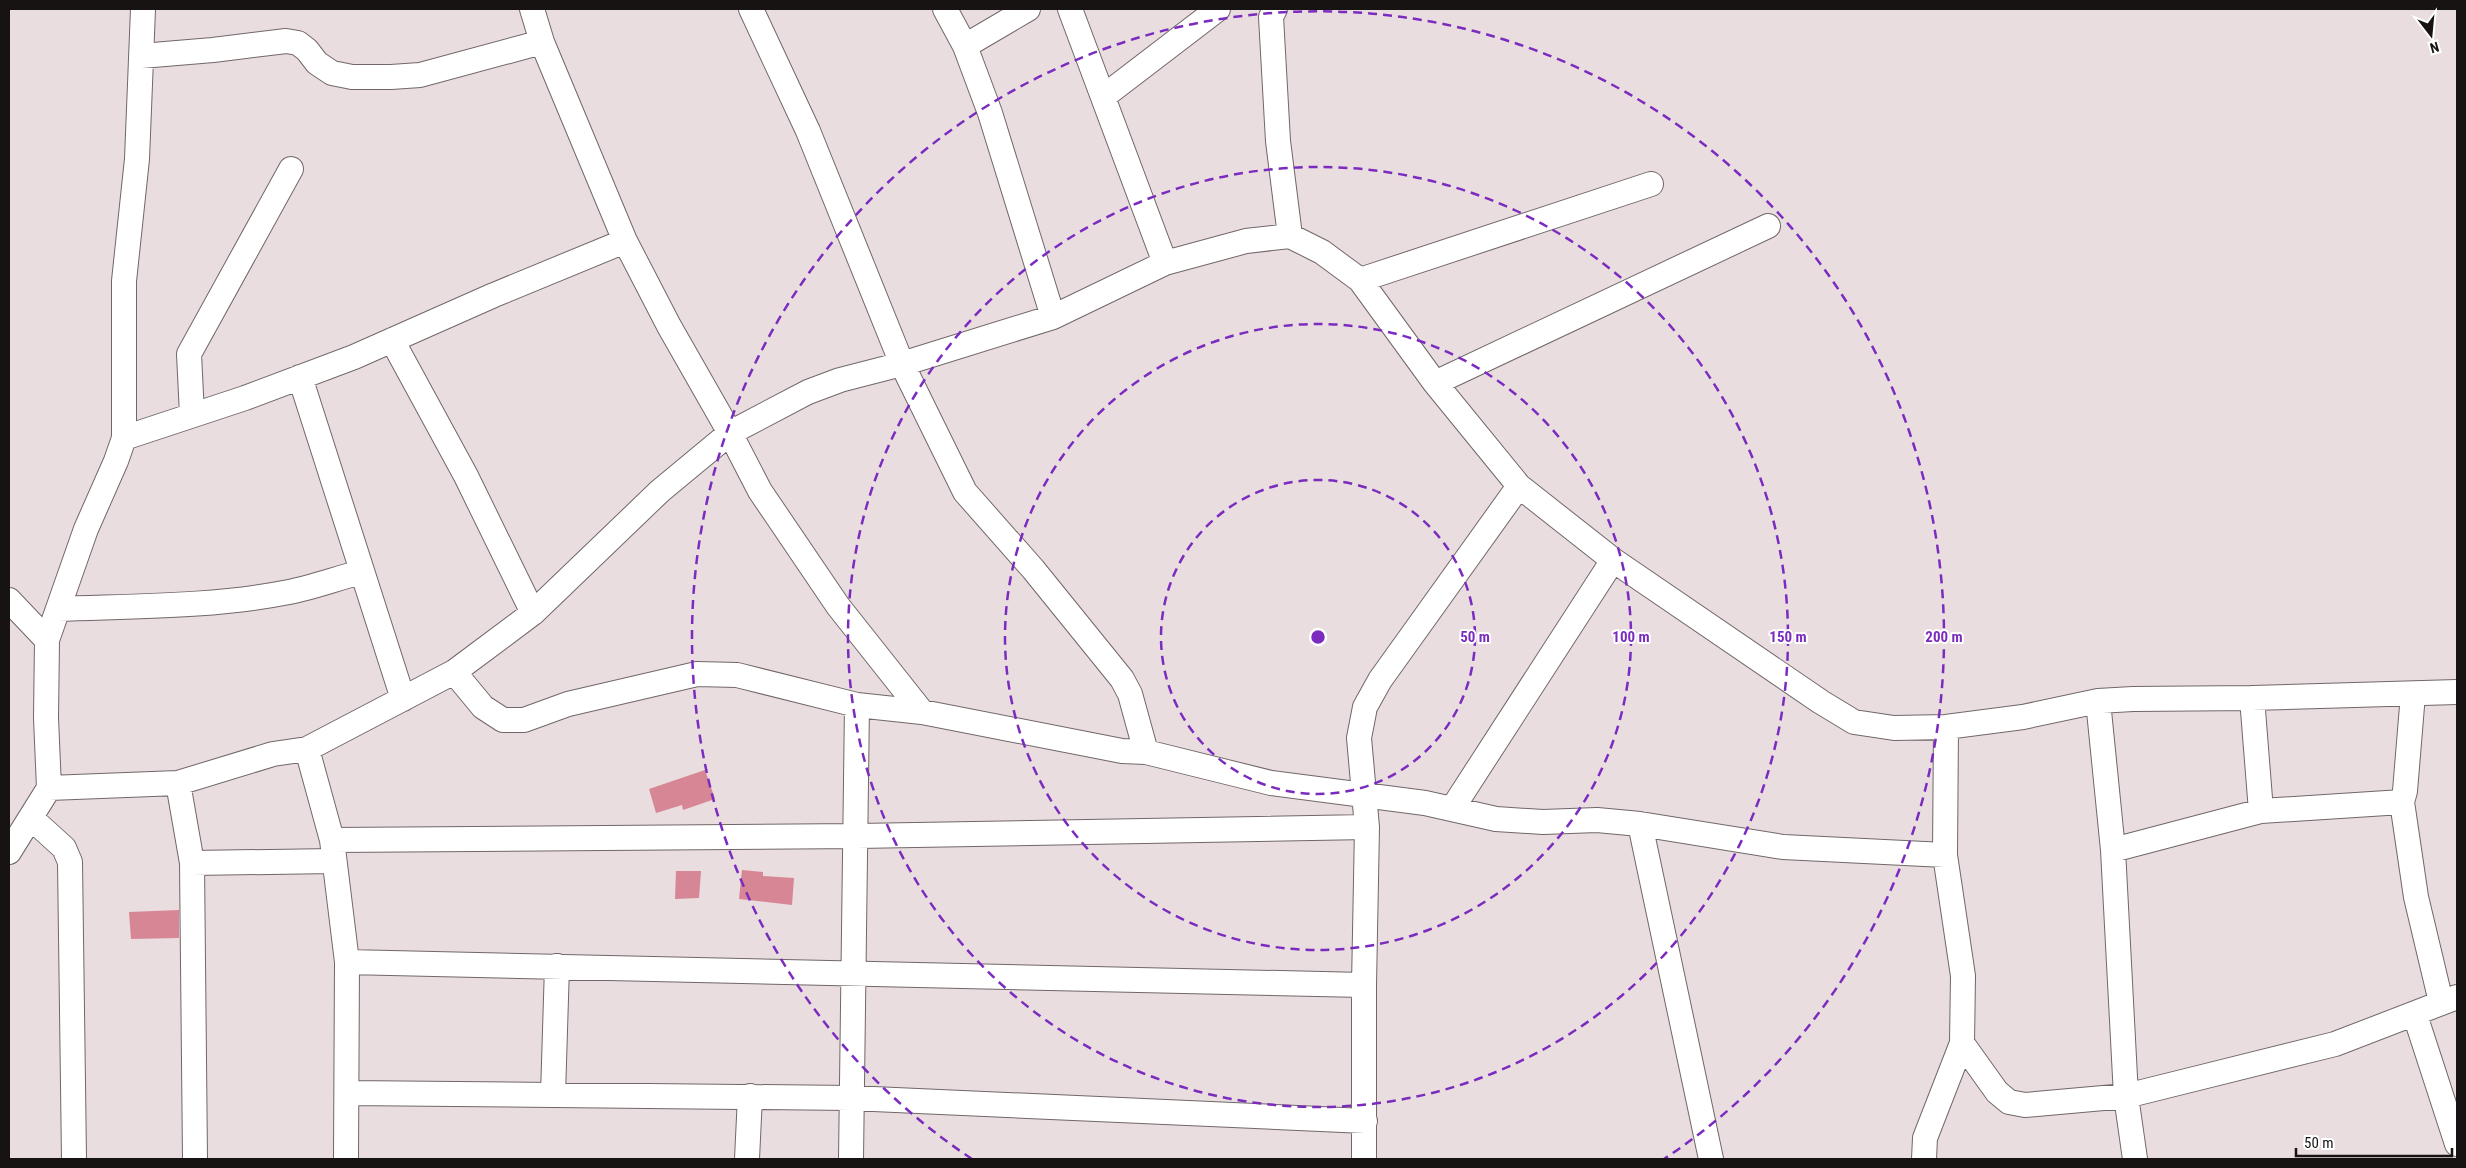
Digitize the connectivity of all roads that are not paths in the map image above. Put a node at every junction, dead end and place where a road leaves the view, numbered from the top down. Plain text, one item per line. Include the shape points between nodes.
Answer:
1 (143, 9) edge
2 (532, 9) edge
3 (751, 9) edge
4 (945, 9) edge
5 (1028, 9) edge
6 (1070, 9) edge
7 (1218, 9) edge
8 (1270, 12) edge
9 (542, 42) junction
10 (966, 46) junction
11 (140, 56) junction
12 (1103, 97) junction
13 (291, 169) dead end
14 (1651, 184) dead end
15 (1768, 226) dead end
16 (1290, 236) junction
17 (625, 241) junction
18 (1165, 263) junction
19 (1360, 280) junction
20 (1053, 317) junction
21 (392, 340) junction
22 (902, 364) junction
23 (300, 377) junction
24 (1434, 383) junction
25 (192, 415) junction
26 (730, 433) junction
27 (124, 438) junction
28 (1519, 486) junction
29 (1613, 560) junction
30 (362, 572) junction
31 (9, 600) edge
32 (58, 609) junction
33 (533, 613) junction
34 (47, 640) junction
35 (454, 672) junction
36 (2457, 692) edge
37 (2413, 694) junction
38 (2252, 698) junction
39 (403, 699) junction
40 (2098, 701) junction
41 (857, 705) junction
42 (922, 712) junction
43 (1946, 727) junction
44 (307, 749) junction
45 (1146, 752) junction
46 (178, 783) junction
47 (50, 788) junction
48 (1365, 795) junction
49 (2402, 802) junction
50 (1452, 809) junction
51 (2261, 811) junction
52 (31, 818) junction
53 (1640, 824) junction
54 (1367, 827) junction
55 (857, 836) junction
56 (333, 850) junction
57 (2113, 850) junction
58 (9, 852) edge
59 (1945, 855) junction
60 (192, 863) junction
61 (348, 962) junction
62 (557, 966) junction
63 (854, 973) junction
64 (1364, 985) junction
65 (2449, 1000) edge
66 (2416, 1015) junction
67 (1962, 1043) junction
68 (348, 1093) junction
69 (554, 1095) junction
70 (750, 1096) junction
71 (2126, 1096) junction
72 (851, 1098) junction
73 (1365, 1121) junction
74 (2457, 1144) edge
75 (74, 1159) edge
76 (195, 1159) edge
77 (346, 1159) edge
78 (747, 1159) edge
79 (851, 1159) edge
80 (1364, 1159) edge
81 (1711, 1159) edge
82 (1924, 1159) edge
83 (2135, 1159) edge

1 - 11 street
2 - 9 street
3 - 22 street via 808,131
4 - 10 street
5 - 10 street
6 - 12 street
7 - 12 street
8 - 16 street via 1278,141
9 - 11 street via 420,75 391,77 352,77 332,73 298,43 286,41
9 - 17 street
10 - 20 street
11 - 27 street via 137,159 124,281
12 - 18 street
13 - 25 street via 191,348
14 - 19 street
15 - 24 street
16 - 18 street via 1246,241
16 - 19 street via 1322,252
17 - 21 street
17 - 26 street
18 - 20 street
19 - 24 street
20 - 22 street
21 - 23 street
21 - 33 street via 466,476
22 - 26 street via 808,392
22 - 45 street via 965,492 1033,569 1122,679 1130,694
23 - 25 street
23 - 30 street
24 - 28 street
25 - 27 street
26 - 33 street via 660,491
26 - 42 street via 760,491 838,606
27 - 32 street via 86,529
28 - 29 street
28 - 48 street via 1364,707 1359,738
29 - 43 street via 1854,722 1894,728
29 - 50 street
30 - 32 street via 289,592 252,598 190,605
30 - 39 street
31 - 34 street
32 - 34 street
33 - 35 street
34 - 47 street via 46,718
35 - 39 street
35 - 41 street via 483,707 503,720 524,720 568,704 697,674 737,675
36 - 37 street
37 - 38 street
37 - 49 street
38 - 40 street
38 - 51 street
39 - 44 street
40 - 43 street via 2023,717
40 - 57 street
41 - 42 street
41 - 55 street
42 - 45 street via 1122,752
43 - 59 street
44 - 46 street via 273,754
44 - 56 street
45 - 48 street via 1272,783
46 - 47 street
46 - 60 street
47 - 52 street
48 - 50 street via 1425,802
48 - 54 street
49 - 51 street
49 - 65 street via 2416,897
50 - 53 street via 1506,820 1597,820
51 - 57 street
52 - 58 street
52 - 75 street via 64,848 70,862
53 - 59 street via 1782,847
53 - 81 street
54 - 55 street
54 - 64 street
55 - 56 street
55 - 63 street
56 - 60 street
56 - 61 street
57 - 71 street
59 - 67 street via 1964,976
60 - 76 street
61 - 62 street
61 - 68 street
62 - 63 street
62 - 69 street
63 - 64 street
63 - 72 street
64 - 73 street
65 - 66 street
66 - 71 street via 2335,1044
66 - 74 street
67 - 71 street via 1997,1092 2010,1102 2025,1105
67 - 82 street via 1925,1138
68 - 69 street
68 - 77 street
69 - 70 street
70 - 72 street
70 - 78 street
71 - 83 street
72 - 73 street
72 - 79 street
73 - 80 street

